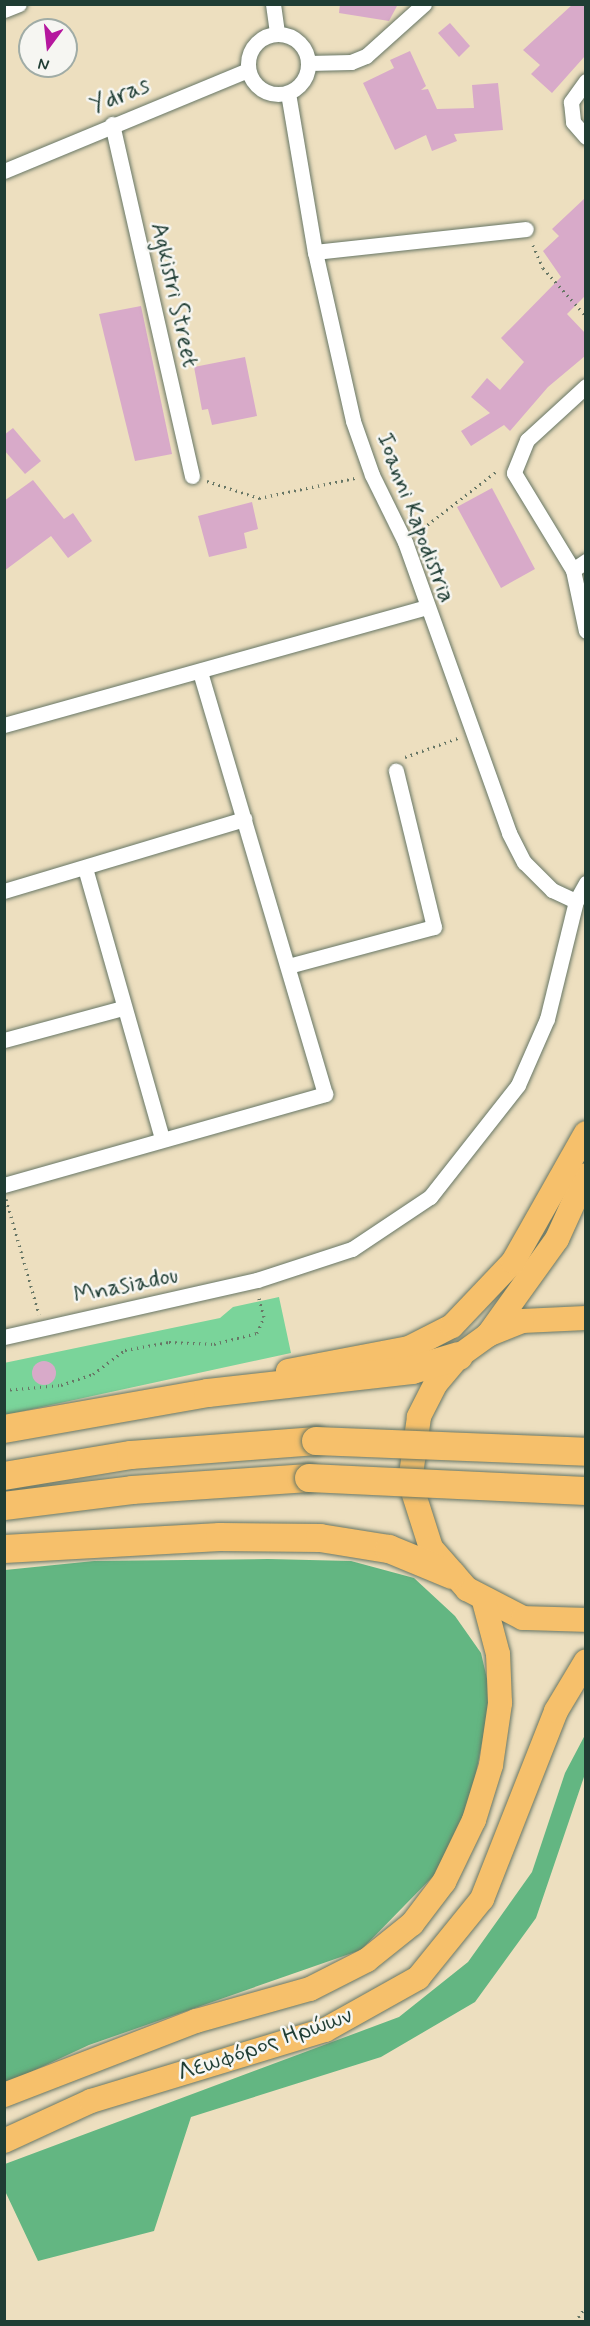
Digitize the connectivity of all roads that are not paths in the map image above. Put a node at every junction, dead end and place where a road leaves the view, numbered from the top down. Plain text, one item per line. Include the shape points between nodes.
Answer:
1 (19, 4) edge
2 (273, 4) edge
3 (424, 4) edge
4 (4, 10) edge
5 (277, 33) junction
6 (308, 63) junction
7 (248, 70) junction
8 (585, 81) edge
9 (288, 93) junction
10 (112, 124) junction
11 (585, 137) edge
12 (7, 166) edge
13 (526, 229) road end
14 (315, 252) junction
15 (585, 386) edge
16 (192, 476) road end
17 (579, 566) edge
18 (427, 607) junction
19 (585, 631) edge
20 (200, 671) junction
21 (4, 725) edge
22 (396, 771) road end
23 (244, 819) junction
24 (85, 868) junction
25 (585, 883) edge
26 (4, 891) edge
27 (576, 902) junction
28 (288, 966) junction
29 (123, 1008) junction
30 (4, 1040) edge
31 (585, 1133) edge
32 (162, 1138) junction
33 (585, 1175) edge
34 (4, 1185) edge
35 (585, 1318) edge
36 (488, 1335) junction
37 (4, 1337) edge
38 (459, 1356) junction
39 (208, 1393) junction
40 (4, 1429) edge
41 (585, 1452) edge
42 (4, 1476) edge
43 (585, 1491) edge
44 (4, 1506) edge
45 (4, 1549) edge
46 (452, 1575) junction
47 (484, 1601) junction
48 (585, 1620) edge
49 (585, 1661) edge
50 (585, 1693) edge
51 (521, 1808) junction
52 (4, 2095) edge
53 (4, 2141) edge

1 - 4 street
2 - 5 street
3 - 6 street via 366,56 351,62
5 - 6 street via 295,38
5 - 7 street via 257,41
6 - 9 street via 303,81
7 - 9 street via 259,88
7 - 10 street, Ydras
8 - 11 street via 572,102 573,122
9 - 14 street, Ioanni Kapodistria
10 - 12 street, Ydras
10 - 16 street, Agkistri Street
13 - 14 street
14 - 18 street, Ioanni Kapodistria via 353,421 372,475 405,542
15 - 17 street via 527,440 514,473
17 - 19 street
18 - 20 street
18 - 27 street, Ioanni Kapodistria via 471,733 524,862 552,891
20 - 21 street
20 - 23 street
22 - 28 street via 434,927
23 - 24 street
23 - 28 street
24 - 26 street
24 - 29 street
25 - 27 street
27 - 37 street, Mnasiadou via 547,1019 518,1085 430,1197 352,1249 257,1280
28 - 32 street via 325,1094
29 - 30 street
29 - 32 street
31 - 39 main road via 513,1262 452,1326 409,1348
32 - 34 street
33 - 36 main road via 557,1239
35 - 36 main road via 522,1321
36 - 38 main road
38 - 39 highway via 412,1370
38 - 46 main road via 423,1409 411,1455 417,1516
39 - 40 highway
41 - 42 highway, bridge via 316,1441 131,1455
43 - 44 highway, bridge via 309,1478 132,1490
45 - 46 highway via 220,1537 320,1538 389,1549
46 - 47 main road
47 - 48 main road via 523,1618
47 - 52 main road, Λεωφόρος Ηρώων via 498,1654 500,1703 491,1765 474,1820 444,1882 412,1924 367,1960 310,1989 196,2021
49 - 51 main road, Λεωφόρος Ηρώων via 556,1711
50 - 51 main road
51 - 53 main road, Λεωφόρος Ηρώων via 482,1899 418,1978 385,2001 325,2030 91,2102

